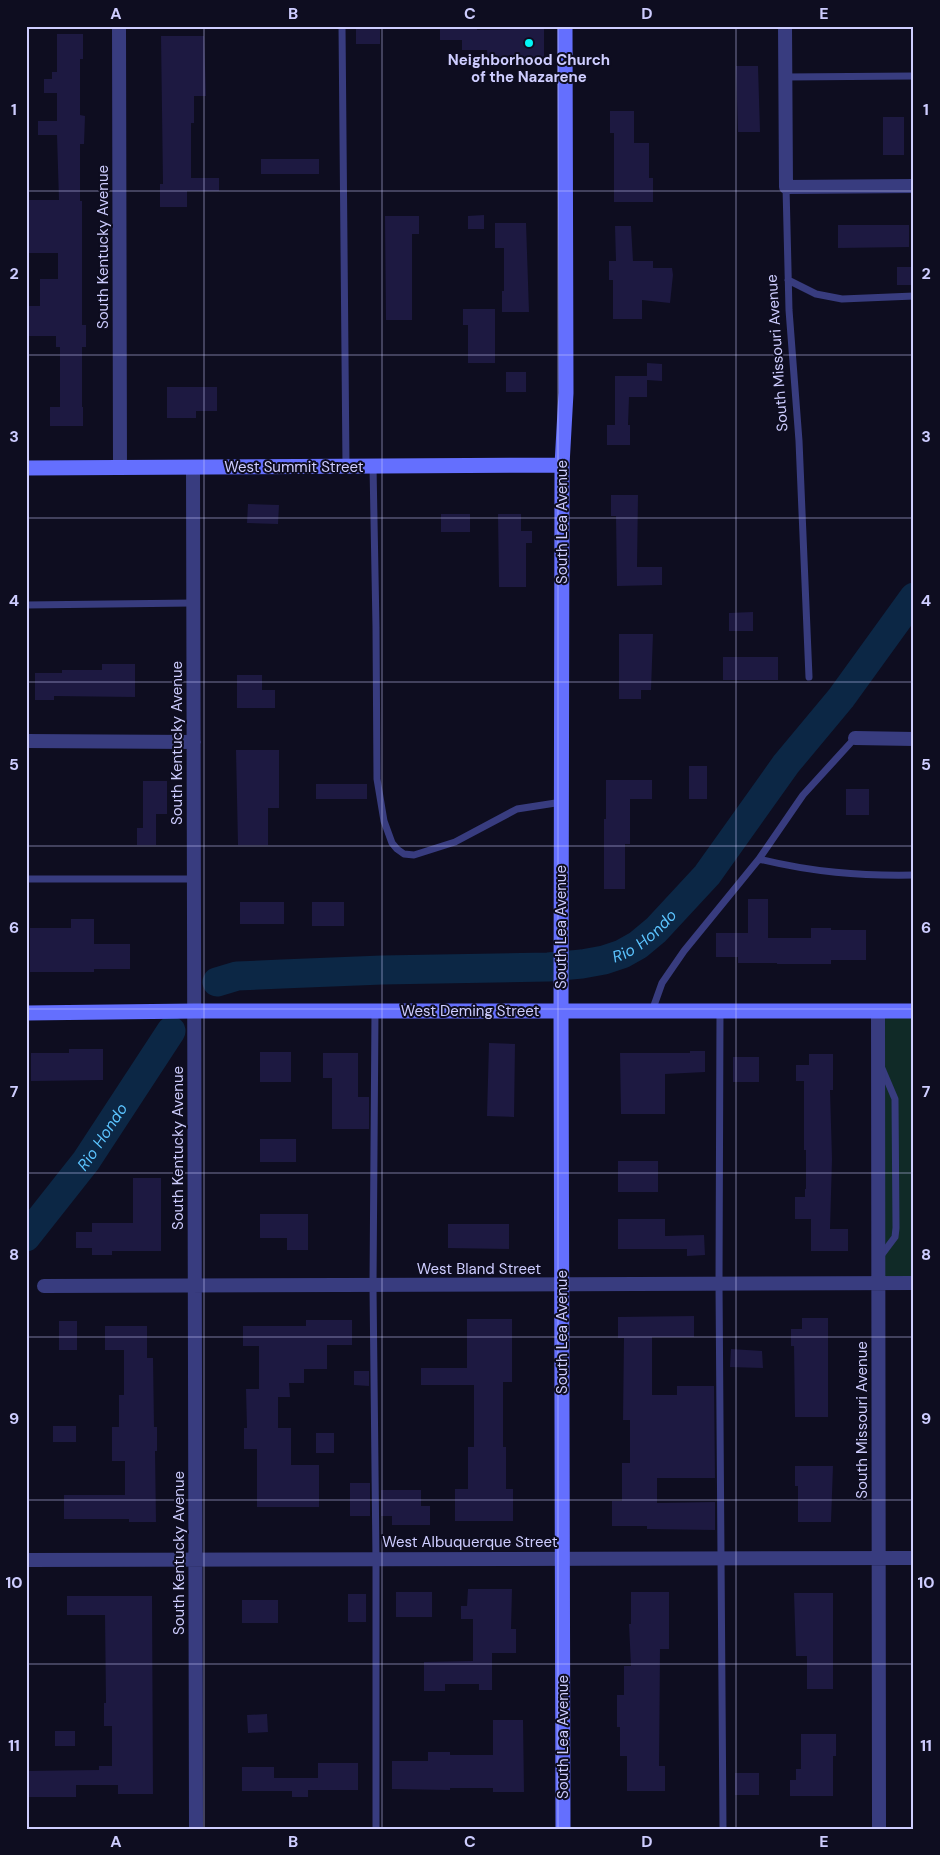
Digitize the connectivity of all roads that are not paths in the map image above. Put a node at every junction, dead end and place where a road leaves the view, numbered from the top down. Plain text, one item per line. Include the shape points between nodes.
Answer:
1 (119, 26) edge
2 (342, 26) edge
3 (565, 26) edge
4 (784, 26) edge
5 (914, 76) edge
6 (785, 77) junction
7 (914, 186) edge
8 (786, 187) junction
9 (788, 280) junction
10 (914, 296) edge
11 (562, 464) junction
12 (346, 466) junction
13 (372, 466) junction
14 (193, 467) junction
15 (26, 468) edge
16 (120, 468) junction
17 (193, 603) junction
18 (26, 605) edge
19 (809, 677) dead end
20 (855, 738) joint
21 (914, 740) edge
22 (26, 741) edge
23 (194, 742) junction
24 (562, 802) junction
25 (759, 859) junction
26 (914, 875) edge
27 (26, 879) edge
28 (194, 879) junction
29 (194, 1011) junction
30 (375, 1011) junction
31 (561, 1011) junction
32 (652, 1011) junction
33 (720, 1011) junction
34 (878, 1011) junction
35 (914, 1011) edge
36 (26, 1013) edge
37 (878, 1283) junction
38 (914, 1283) edge
39 (718, 1284) junction
40 (562, 1285) junction
41 (44, 1286) dead end
42 (373, 1286) junction
43 (195, 1287) junction
44 (562, 1558) junction
45 (721, 1558) junction
46 (879, 1558) junction
47 (914, 1558) edge
48 (376, 1559) junction
49 (26, 1560) edge
50 (194, 1560) junction
51 (196, 1829) edge
52 (376, 1829) edge
53 (563, 1829) edge
54 (723, 1829) edge
55 (880, 1829) edge

1 - 16 street, South Kentucky Avenue
2 - 12 lane
3 - 11 street, South Lea Avenue via 566,393
4 - 6 street, South Missouri Avenue
5 - 6 lane
6 - 8 street, South Missouri Avenue
7 - 8 street
8 - 9 lane, South Missouri Avenue
9 - 10 lane via 816,294 842,299
9 - 19 lane, South Missouri Avenue
11 - 13 street, West Summit Street
11 - 24 street, South Lea Avenue
12 - 13 street, West Summit Street
12 - 14 street, West Summit Street
13 - 24 lane via 377,778 384,821 392,843 404,854 414,855 455,842 517,809
14 - 16 street, West Summit Street
14 - 17 street, South Kentucky Avenue
15 - 16 street, West Summit Street
17 - 18 lane
17 - 23 street, South Kentucky Avenue
20 - 21 street
20 - 25 lane via 803,795
22 - 23 street
23 - 28 street, South Kentucky Avenue
24 - 31 street, South Lea Avenue
25 - 26 lane via 816,872
25 - 32 lane via 673,967 662,983
27 - 28 lane
28 - 29 street, South Kentucky Avenue
29 - 30 street, West Deming Street
29 - 36 street, West Deming Street
29 - 43 street, South Kentucky Avenue
30 - 31 street, West Deming Street
30 - 42 lane
31 - 32 street, West Deming Street
31 - 40 street, South Lea Avenue
32 - 33 street, West Deming Street
33 - 34 street, West Deming Street
33 - 39 lane
34 - 35 street, West Deming Street
34 - 37 street, South Missouri Avenue
37 - 38 street, West Bland Street
37 - 39 street, West Bland Street
37 - 46 street, South Missouri Avenue
39 - 40 street, West Bland Street
39 - 45 lane
40 - 42 street, West Bland Street
40 - 44 street, South Lea Avenue
41 - 43 street, West Bland Street
42 - 43 street, West Bland Street
42 - 48 lane
43 - 50 street, South Kentucky Avenue
44 - 45 street, West Albuquerque Street
44 - 48 street, West Albuquerque Street
44 - 53 street, South Lea Avenue
45 - 46 street, West Albuquerque Street
45 - 54 lane
46 - 47 street, West Albuquerque Street
46 - 55 street, South Missouri Avenue
48 - 50 street, West Albuquerque Street
48 - 52 lane
49 - 50 street, West Albuquerque Street
50 - 51 street, South Kentucky Avenue

